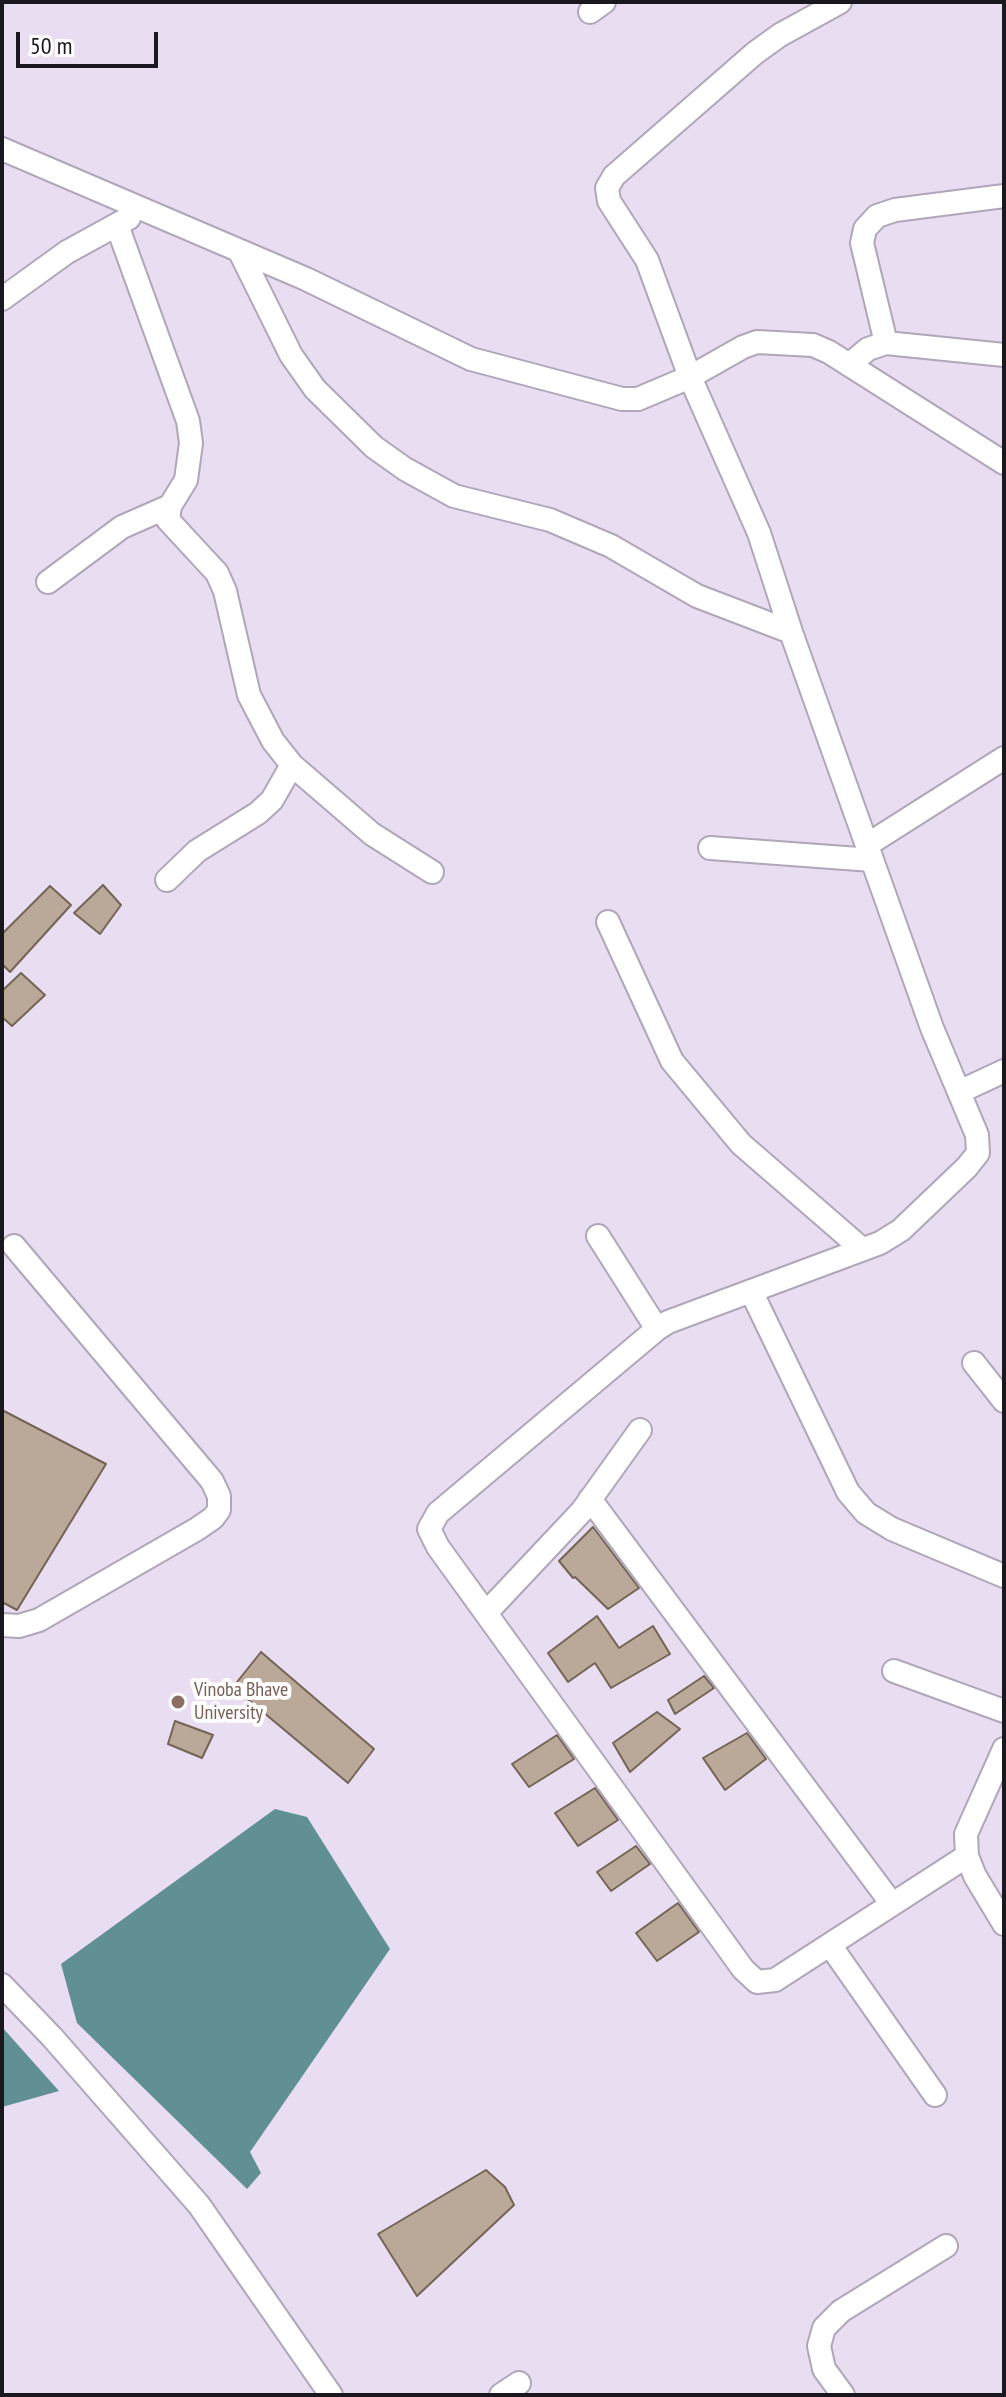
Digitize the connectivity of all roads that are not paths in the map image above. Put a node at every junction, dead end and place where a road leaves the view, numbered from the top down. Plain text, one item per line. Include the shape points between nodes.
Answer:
1 (823, 6) edge
2 (2, 149) edge
3 (1004, 196) edge
4 (142, 211) junction
5 (117, 225) junction
6 (240, 252) junction
7 (2, 299) edge
8 (886, 343) junction
9 (1004, 355) edge
10 (849, 365) junction
11 (690, 377) junction
12 (1004, 463) edge
13 (170, 506) junction
14 (48, 582) dead end
15 (791, 632) junction
16 (1004, 758) edge
17 (292, 765) junction
18 (710, 848) dead end
19 (870, 853) junction
20 (432, 872) dead end
21 (167, 880) dead end
22 (608, 922) dead end
23 (1004, 1071) edge
24 (959, 1092) junction
25 (598, 1236) dead end
26 (14, 1246) dead end
27 (862, 1249) junction
28 (751, 1291) junction
29 (657, 1329) junction
30 (974, 1363) dead end
31 (1004, 1401) edge
32 (640, 1430) dead end
33 (590, 1499) junction
34 (1004, 1576) edge
35 (486, 1613) junction
36 (2, 1625) edge
37 (894, 1671) dead end
38 (1004, 1711) edge
39 (1004, 1749) edge
40 (967, 1856) junction
41 (892, 1904) junction
42 (1004, 1924) edge
43 (830, 1945) junction
44 (2, 1985) edge
45 (935, 2095) dead end
46 (946, 2246) dead end
47 (331, 2395) edge
48 (843, 2395) edge

1 - 11 street via 755,53 614,176 607,188 609,201 647,260
2 - 4 street
3 - 8 street via 895,210 877,216 865,229 862,243
4 - 5 street
4 - 6 street
5 - 7 street via 67,252
5 - 13 street via 188,421 186,480
6 - 11 street via 471,359 622,399 638,399
6 - 15 street via 291,355 315,389 374,447 405,469 454,496 550,520 611,546 697,596
8 - 9 street
8 - 10 street via 868,349
10 - 11 street via 813,345 757,342
10 - 12 street
11 - 15 street via 759,533
13 - 14 street via 122,527
13 - 17 street via 168,520 217,573 249,695
15 - 19 street
16 - 19 street
17 - 20 street via 372,834
17 - 21 street via 258,813 197,851
18 - 19 street
19 - 24 street
22 - 27 street via 672,1061 741,1144
23 - 24 street
24 - 27 street via 977,1135 978,1153 901,1230
25 - 29 street
26 - 36 street via 212,1481 219,1510 197,1529 39,1620
27 - 28 street
28 - 29 street
28 - 34 street via 848,1492 866,1513
29 - 35 street via 438,1513 429,1529
30 - 31 street
32 - 33 street
33 - 35 street
33 - 41 street
35 - 43 street via 743,1969 757,1982 775,1980
37 - 38 street
39 - 40 street via 966,1834
40 - 41 street
40 - 42 street
41 - 43 street
43 - 45 street
44 - 47 street via 199,2205
46 - 48 street via 841,2311 824,2328 819,2346 824,2369

